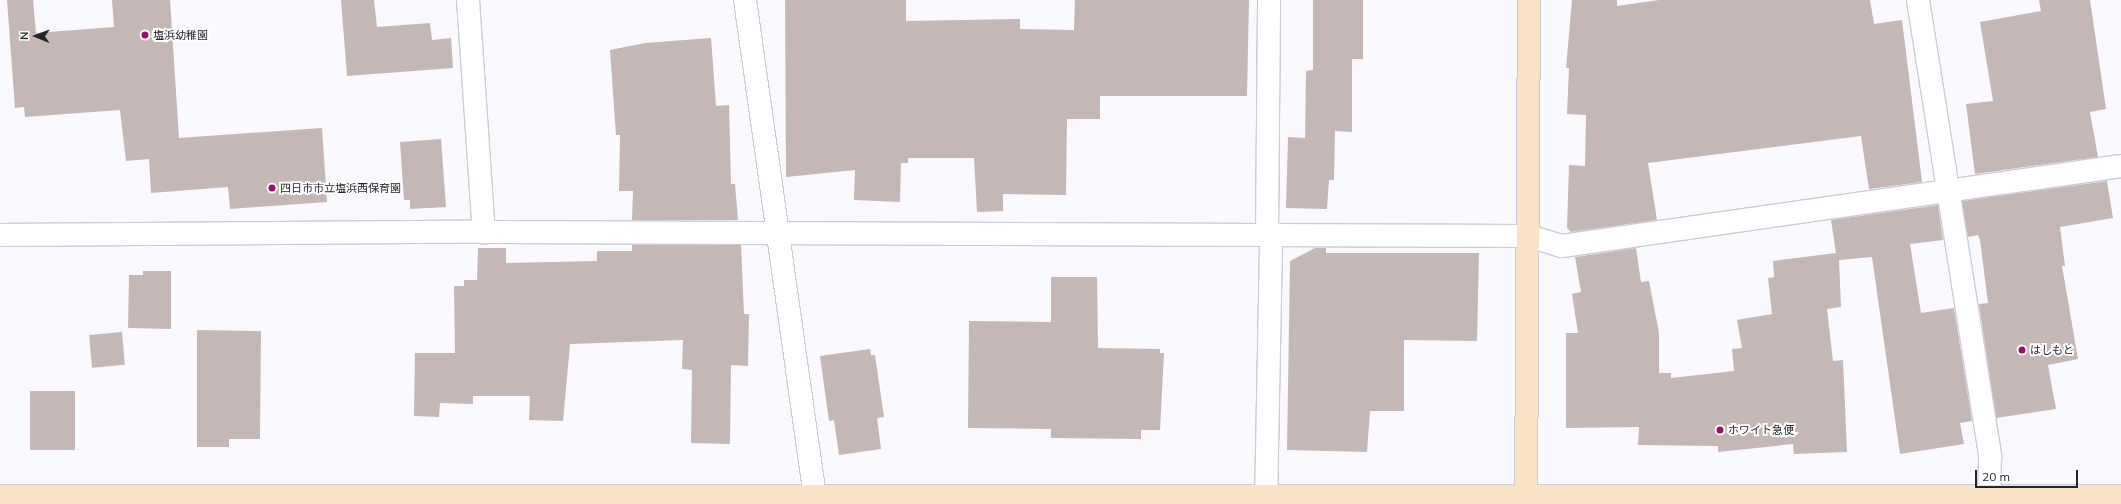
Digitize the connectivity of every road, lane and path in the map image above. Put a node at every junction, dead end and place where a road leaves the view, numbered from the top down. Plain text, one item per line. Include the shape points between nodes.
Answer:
1 (468, 0) edge
2 (745, 0) edge
3 (1269, 0) edge
4 (1529, 0) edge
5 (1918, 0) edge
6 (2121, 166) edge
7 (1946, 193) junction
8 (484, 232) junction
9 (780, 234) junction
10 (0, 235) edge
11 (1269, 235) junction
12 (1529, 236) junction
13 (0, 496) edge
14 (2121, 496) edge
15 (1526, 499) edge
16 (815, 500) edge
17 (1266, 500) edge
18 (1989, 500) edge

1 - 8 street
2 - 9 street
3 - 11 street
4 - 12 street
5 - 7 street
6 - 7 street
7 - 12 street via 1562,246
7 - 18 street via 1990,456
8 - 9 street
8 - 10 street
9 - 11 street
9 - 16 street
11 - 12 street
11 - 17 street
12 - 15 street
13 - 16 street
14 - 18 street
15 - 17 street
15 - 18 street
16 - 17 street

